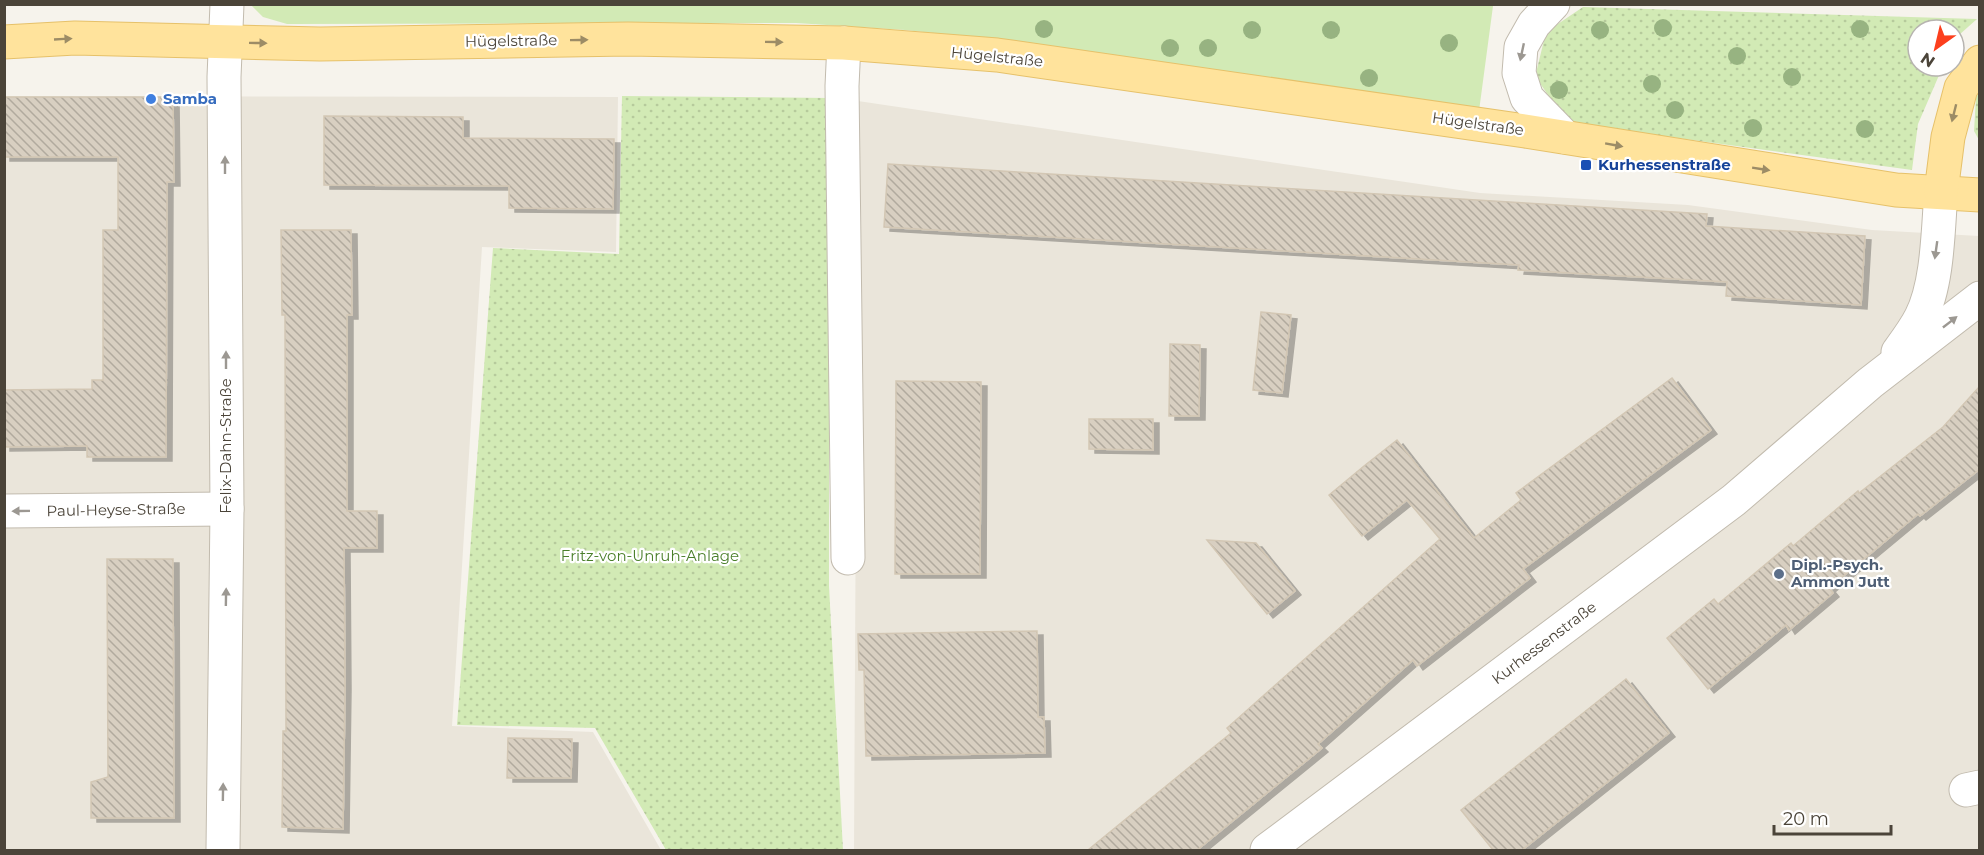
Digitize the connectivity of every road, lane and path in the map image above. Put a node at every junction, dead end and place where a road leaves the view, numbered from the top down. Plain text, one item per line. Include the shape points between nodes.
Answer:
1 (227, 4) edge
2 (1553, 4) edge
3 (4, 42) edge
4 (226, 42) junction
5 (844, 43) junction
6 (1980, 62) edge
7 (1565, 137) junction
8 (1941, 192) junction
9 (1980, 195) edge
10 (1980, 298) edge
11 (1870, 383) junction
12 (226, 509) junction
13 (4, 511) edge
14 (848, 558) dead end
15 (223, 850) edge
16 (1267, 850) edge

1 - 4 street, Felix-Dahn-Straße
2 -> 7 street via 1534,24 1521,47 1519,73 1527,98
3 -> 4 main road, Hügelstraße via 75,38
4 -> 5 main road, Hügelstraße via 628,39
12 -> 4 street, Felix-Dahn-Straße
5 - 7 main road, Hügelstraße via 997,55
5 - 14 street
6 -> 8 main road via 1961,88 1948,137
7 -> 8 main road, Hügelstraße via 1896,190
8 - 9 main road, Hügelstraße
8 -> 11 street, Kurhessenstraße via 1930,292 1921,317 1899,351
11 -> 10 street, Kurhessenstraße
11 - 16 street, Kurhessenstraße via 1734,500
12 -> 13 street, Paul-Heyse-Straße
15 -> 12 street, Felix-Dahn-Straße

